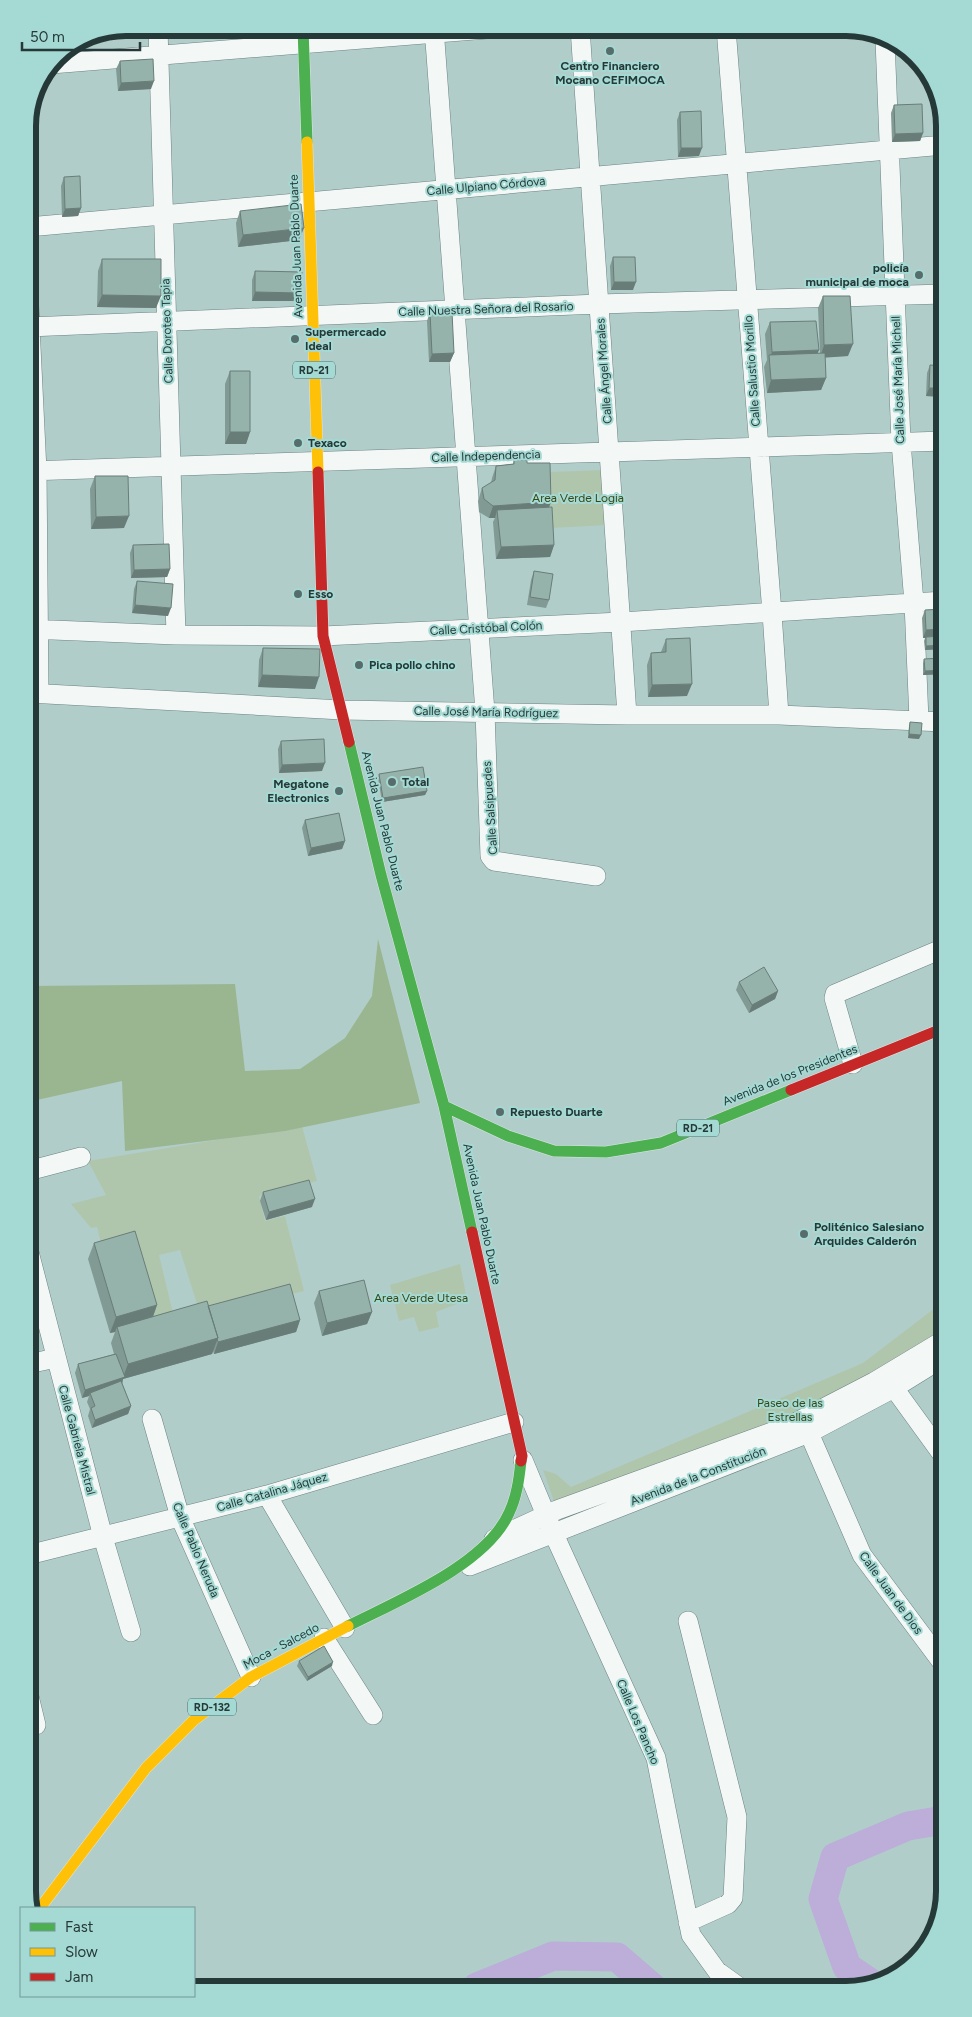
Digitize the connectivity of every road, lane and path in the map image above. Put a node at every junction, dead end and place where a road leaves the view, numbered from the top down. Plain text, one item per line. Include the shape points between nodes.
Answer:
1 (158, 36) edge
2 (303, 36) edge
3 (434, 36) edge
4 (581, 36) edge
5 (727, 36) edge
6 (885, 46) edge
7 (158, 55) junction
8 (63, 63) edge
9 (936, 146) edge
10 (889, 150) junction
11 (737, 164) junction
12 (590, 177) junction
13 (446, 190) junction
14 (307, 202) junction
15 (163, 215) junction
16 (36, 226) edge
17 (936, 294) edge
18 (895, 296) junction
19 (747, 300) junction
20 (599, 304) junction
21 (456, 311) junction
22 (312, 316) junction
23 (167, 322) junction
24 (36, 327) edge
25 (936, 441) edge
26 (901, 442) junction
27 (758, 447) junction
28 (609, 452) junction
29 (466, 457) junction
30 (316, 462) junction
31 (170, 466) junction
32 (36, 471) edge
33 (936, 602) edge
34 (914, 603) junction
35 (772, 613) junction
36 (621, 622) junction
37 (479, 628) junction
38 (36, 630) edge
39 (176, 635) junction
40 (322, 636) junction
41 (36, 693) edge
42 (342, 710) junction
43 (485, 712) junction
44 (627, 715) junction
45 (779, 715) junction
46 (918, 720) junction
47 (936, 721) edge
48 (596, 876) dead end
49 (936, 951) edge
50 (936, 1031) edge
51 (853, 1064) junction
52 (444, 1106) junction
53 (81, 1157) dead end
54 (36, 1169) edge
55 (36, 1279) edge
56 (936, 1345) edge
57 (56, 1358) junction
58 (36, 1362) edge
59 (936, 1362) edge
60 (894, 1388) junction
61 (152, 1420) dead end
62 (514, 1422) junction
63 (809, 1434) junction
64 (936, 1446) edge
65 (522, 1456) junction
66 (267, 1495) junction
67 (546, 1515) junction
68 (180, 1518) junction
69 (553, 1532) junction
70 (103, 1537) junction
71 (492, 1540) junction
72 (36, 1553) edge
73 (443, 1577) junction
74 (688, 1620) dead end
75 (345, 1628) junction
76 (131, 1632) dead end
77 (324, 1638) junction
78 (936, 1654) edge
79 (251, 1677) junction
80 (373, 1715) dead end
81 (41, 1907) edge
82 (688, 1922) junction
83 (730, 1981) edge

1 - 7 street, Calle Doroteo Tapia
2 - 7 street
2 - 14 main road, Avenida Juan Pablo Duarte / RD-21
3 - 13 street
4 - 12 street, Calle Ángel Morales
5 - 11 street, Calle Salustio Morillo
6 - 10 street, Calle José María Michell
7 - 8 street
7 - 15 street, Calle Doroteo Tapia
9 - 10 street, Calle Ulpiano Córdova
10 - 11 street, Calle Ulpiano Córdova
10 - 18 street, Calle José María Michell
11 - 12 street, Calle Ulpiano Córdova
11 - 19 street, Calle Salustio Morillo
12 - 13 street, Calle Ulpiano Córdova
12 - 20 street, Calle Ángel Morales
13 - 14 street, Calle Ulpiano Córdova
13 - 21 street
14 - 15 street, Calle Ulpiano Córdova
14 - 22 main road, Avenida Juan Pablo Duarte / RD-21
15 - 16 street, Calle Ulpiano Córdova
15 - 23 street, Calle Doroteo Tapia
17 - 18 street, Calle Nuestra Señora del Rosario
18 - 19 street, Calle Nuestra Señora del Rosario
18 - 26 street, Calle José María Michell
19 - 20 street, Calle Nuestra Señora del Rosario
19 - 27 street, Calle Salustio Morillo
20 - 21 street, Calle Nuestra Señora del Rosario
20 - 28 street, Calle Ángel Morales
21 - 22 street, Calle Nuestra Señora del Rosario
21 - 29 street
22 - 23 street, Calle Nuestra Señora del Rosario
22 - 30 main road, Avenida Juan Pablo Duarte / RD-21
23 - 24 street, Calle Nuestra Señora del Rosario
23 - 31 street, Calle Doroteo Tapia
25 - 26 street, Calle Independencia
26 - 27 street, Calle Independencia
26 - 34 street, Calle José María Michell
27 - 28 street, Calle Independencia
27 - 35 street, Calle Salustio Morillo
28 - 29 street, Calle Independencia
28 - 36 street, Calle Ángel Morales
29 - 30 street, Calle Independencia
29 - 37 street
30 - 31 street, Calle Independencia
30 - 40 main road, Avenida Juan Pablo Duarte / RD-21
31 - 32 street, Calle Independencia
31 - 39 street, Calle Doroteo Tapia
33 - 34 street, Calle Cristóbal Colón
34 - 35 street, Calle Cristóbal Colón
34 - 46 street, Calle José María Michell
35 - 36 street, Calle Cristóbal Colón
35 - 45 street, Calle Salustio Morillo
36 - 37 street, Calle Cristóbal Colón
36 - 44 street, Calle Ángel Morales
37 - 40 street, Calle Cristóbal Colón
37 - 43 street
38 - 39 street, Calle Cristóbal Colón
39 - 40 street, Calle Cristóbal Colón
40 - 42 main road, Avenida Juan Pablo Duarte / RD-21
41 - 42 street, Calle José María Rodríguez
42 - 43 street, Calle José María Rodríguez
42 - 52 main road, Avenida Juan Pablo Duarte / RD-21 via 381,875
43 - 44 street, Calle José María Rodríguez
43 - 48 street, Calle Salsipuedes via 491,859
44 - 45 street, Calle José María Rodríguez
45 - 46 street, Calle José María Rodríguez
46 - 47 street, Calle José María Rodríguez
49 - 51 street via 835,994
50 - 51 main road, Avenida de los Presidentes / RD-21
51 - 52 main road, Avenida de los Presidentes / RD-21 via 661,1143 606,1152 554,1151 508,1136
52 - 62 main road, Avenida Juan Pablo Duarte / RD-132
53 - 54 street
55 - 57 street, Calle Gabriela Mistral
56 - 67 street, Avenida de la Constitución via 792,1426
57 - 58 street
57 - 70 street, Calle Gabriela Mistral
59 - 60 street, Avenida de la Constitución
60 - 63 street, Avenida de la Constitución
60 - 64 street
61 - 68 street, Calle Pablo Neruda
62 - 65 main road, Avenida Juan Pablo Duarte / RD-132
62 - 66 street, Calle Catalina Jáquez
63 - 69 street, Avenida de la Constitución
63 - 78 street, Calle Juan de Dios via 862,1555
65 - 67 street, Calle Los Pancho
65 - 71 main road, Avenida Juan Pablo Duarte / RD-132 via 512,1509 505,1525
66 - 68 street, Calle Catalina Jáquez
66 - 75 street
67 - 69 street, Calle Los Pancho
67 - 71 street, Avenida de la Constitución
68 - 70 street, Calle Catalina Jáquez
68 - 79 street, Calle Pablo Neruda
69 - 73 street, Avenida de la Constitución
69 - 82 street, Calle Los Pancho via 656,1758
70 - 72 street, Calle Catalina Jáquez
70 - 76 street, Calle Gabriela Mistral
71 - 73 main road, Avenida Juan Pablo Duarte / RD-132
73 - 75 main road, Moca - Salcedo / RD-132
74 - 82 street via 737,1817 733,1898 728,1904
75 - 77 main road, Moca - Salcedo / RD-132
77 - 79 main road, Moca - Salcedo / RD-132
77 - 80 street
79 - 81 main road, Moca - Salcedo / RD-132 via 194,1720 146,1768
82 - 83 street, Calle Los Pancho via 691,1935 717,1971

